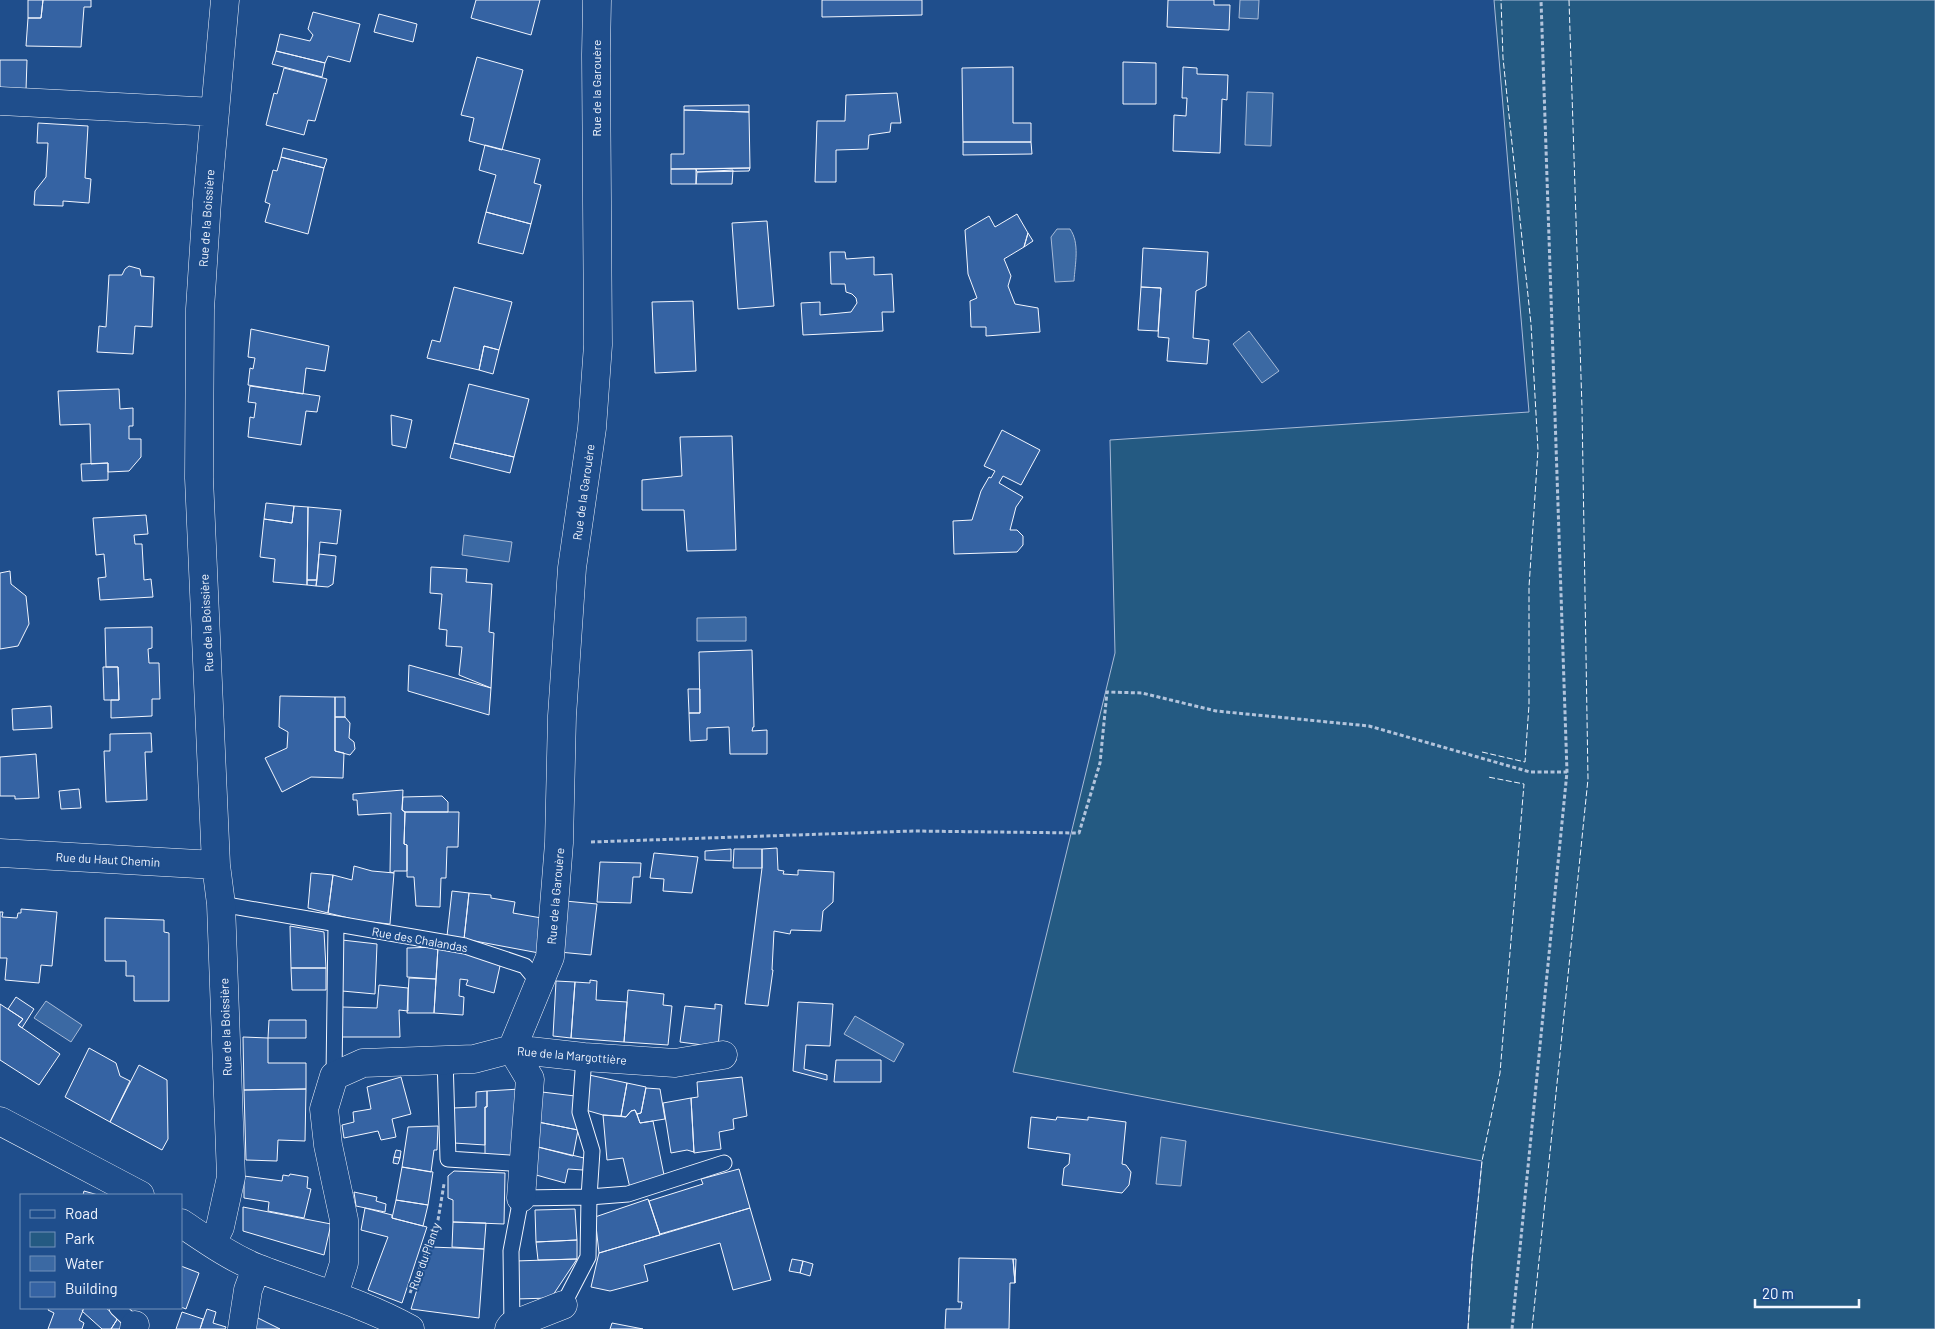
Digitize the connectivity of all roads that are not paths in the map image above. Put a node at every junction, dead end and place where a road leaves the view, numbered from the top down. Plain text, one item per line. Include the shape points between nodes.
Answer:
1 (226, 0) edge
2 (597, 0) edge
3 (0, 101) edge
4 (215, 112) junction
5 (0, 853) edge
6 (216, 865) junction
7 (221, 904) junction
8 (336, 924) junction
9 (538, 982) junction
10 (512, 1049) junction
11 (723, 1055) dead end
12 (584, 1057) junction
13 (445, 1058) junction
14 (334, 1076) junction
15 (0, 1121) edge
16 (724, 1163) dead end
17 (524, 1164) junction
18 (137, 1194) edge
19 (589, 1197) junction
20 (521, 1198) junction
21 (182, 1224) edge
22 (212, 1243) junction
23 (256, 1268) junction
24 (334, 1295) junction
25 (563, 1305) joint
26 (404, 1326) edge
27 (510, 1327) edge
28 (242, 1329) edge

1 - 4 street, Rue de la Boissière
2 - 9 street, Rue de la Garouère via 598,345 592,428 572,568 562,716 559,843 550,957
3 - 4 street
4 - 6 street, Rue de la Boissière via 200,310 199,478
5 - 6 street, Rue du Haut Chemin
6 - 7 street, Rue de la Boissière
7 - 8 lane, Rue des Chalandas
7 - 22 street, Rue de la Boissière via 231,1177 220,1227
8 - 9 lane, Rue des Chalandas via 465,946 525,966
8 - 14 lane
9 - 10 street
10 - 12 street, Rue de la Margottière
10 - 13 street, Rue de la Margottière via 474,1059
10 - 17 street via 530,1079
11 - 12 street, Rue de la Margottière via 675,1063
12 - 19 lane via 580,1112 592,1151
13 - 14 street, Rue de la Margottière via 363,1062
13 - 17 lane via 448,1159
14 - 24 street via 324,1109 344,1220 344,1262
15 - 18 street
16 - 19 lane via 628,1194
17 - 20 street
19 - 20 lane
19 - 25 lane via 588,1257
20 - 27 lane via 511,1251
21 - 22 street
22 - 23 street
23 - 24 street
23 - 28 street via 248,1290
24 - 26 street
25 - 27 street

